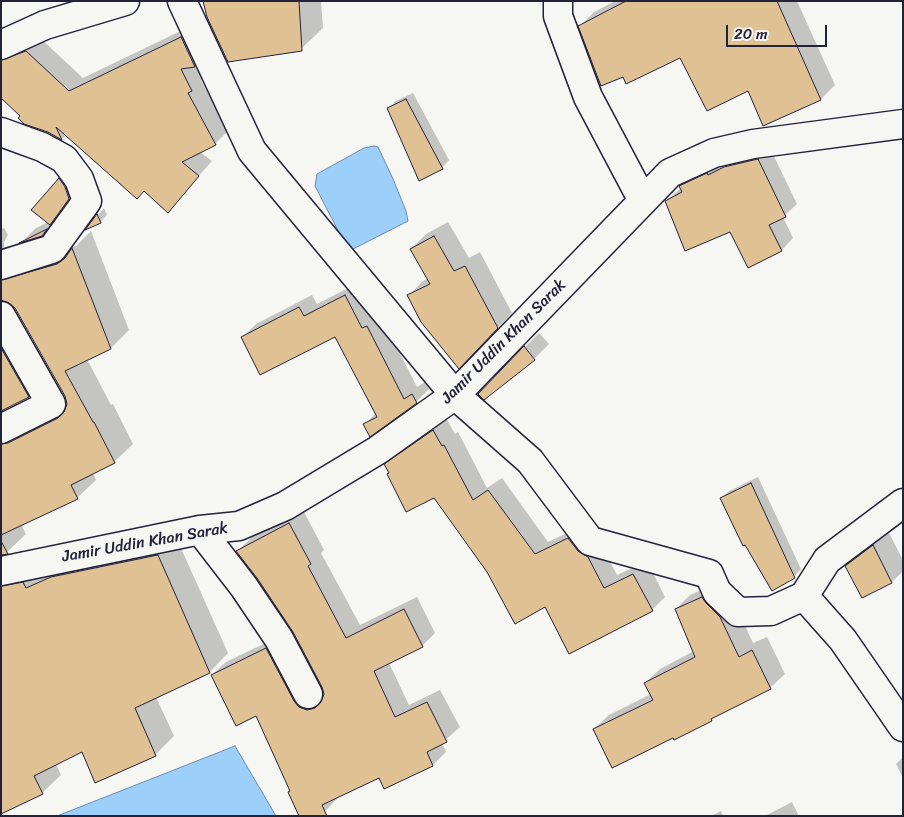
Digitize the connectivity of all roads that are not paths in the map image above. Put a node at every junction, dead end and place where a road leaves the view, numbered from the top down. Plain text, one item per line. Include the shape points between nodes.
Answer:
1 (125, 1) edge
2 (182, 1) edge
3 (558, 1) edge
4 (1, 45) edge
5 (903, 124) edge
6 (1, 132) edge
7 (642, 201) junction
8 (1, 265) edge
9 (1, 316) edge
10 (455, 395) junction
11 (1, 429) edge
12 (903, 503) edge
13 (200, 530) junction
14 (1, 571) edge
15 (804, 596) junction
16 (308, 694) dead end
17 (903, 727) edge

1 - 4 street via 46,25
2 - 10 street via 252,151
3 - 7 street via 558,16 588,97
5 - 7 street, Jamir Uddin Khan Sarak via 714,152 670,173
6 - 8 street via 64,159 79,180 88,201 52,249
7 - 10 street, Jamir Uddin Khan Sarak
9 - 11 street via 51,404
10 - 13 street, Jamir Uddin Khan Sarak via 378,450 285,506 238,526
10 - 15 street via 530,461 590,541 709,574 718,592 738,612 771,611
12 - 15 street via 827,560
13 - 14 street, Jamir Uddin Khan Sarak
13 - 16 street via 279,639
15 - 17 street via 843,640

